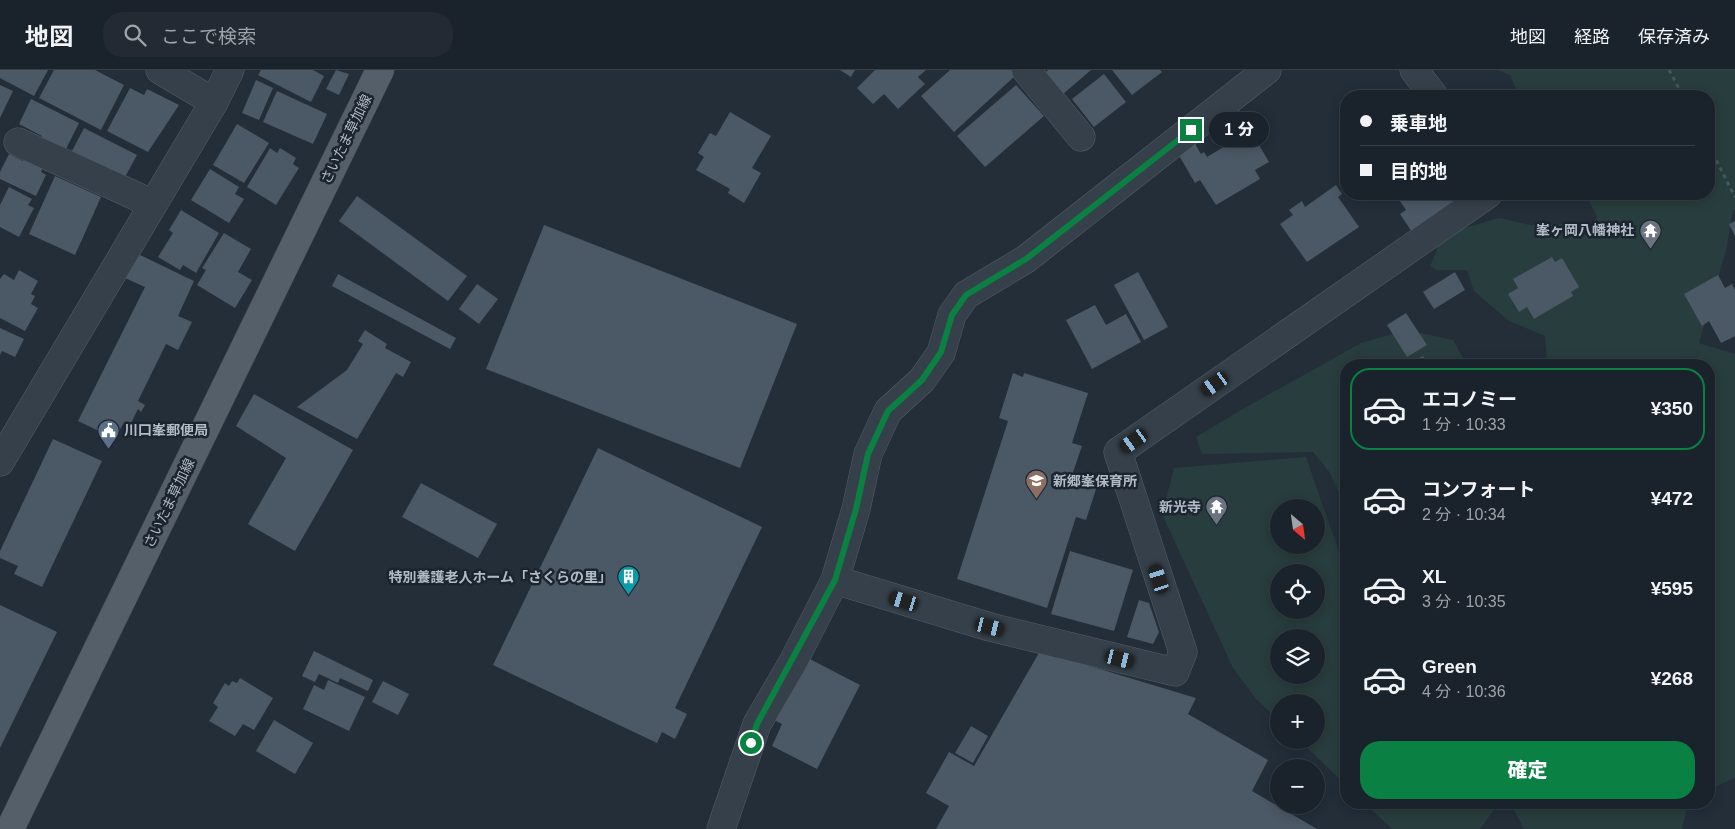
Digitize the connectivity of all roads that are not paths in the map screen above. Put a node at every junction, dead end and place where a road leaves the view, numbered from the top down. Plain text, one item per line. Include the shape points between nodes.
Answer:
1 (160, 70) edge
2 (230, 70) edge
3 (380, 70) edge
4 (1026, 70) edge
5 (1268, 70) edge
6 (1414, 70) edge
7 (1429, 90) edge
8 (214, 102) junction
9 (1081, 137) dead end
10 (18, 142) dead end
11 (1479, 200) edge
12 (153, 204) junction
13 (0, 462) edge
14 (835, 580) junction
15 (10, 829) edge
16 (721, 829) edge

1 - 8 street
2 - 8 street
3 - 15 main road, さいたま草加線
4 - 9 street
5 - 14 street via 1026,259 966,295 952,315 941,352 922,380 888,411 884,419 868,454
6 - 7 street
8 - 12 street
10 - 12 street
11 - 14 street via 1118,452 1183,652 1175,672 990,627
12 - 13 street
14 - 16 street via 757,724

